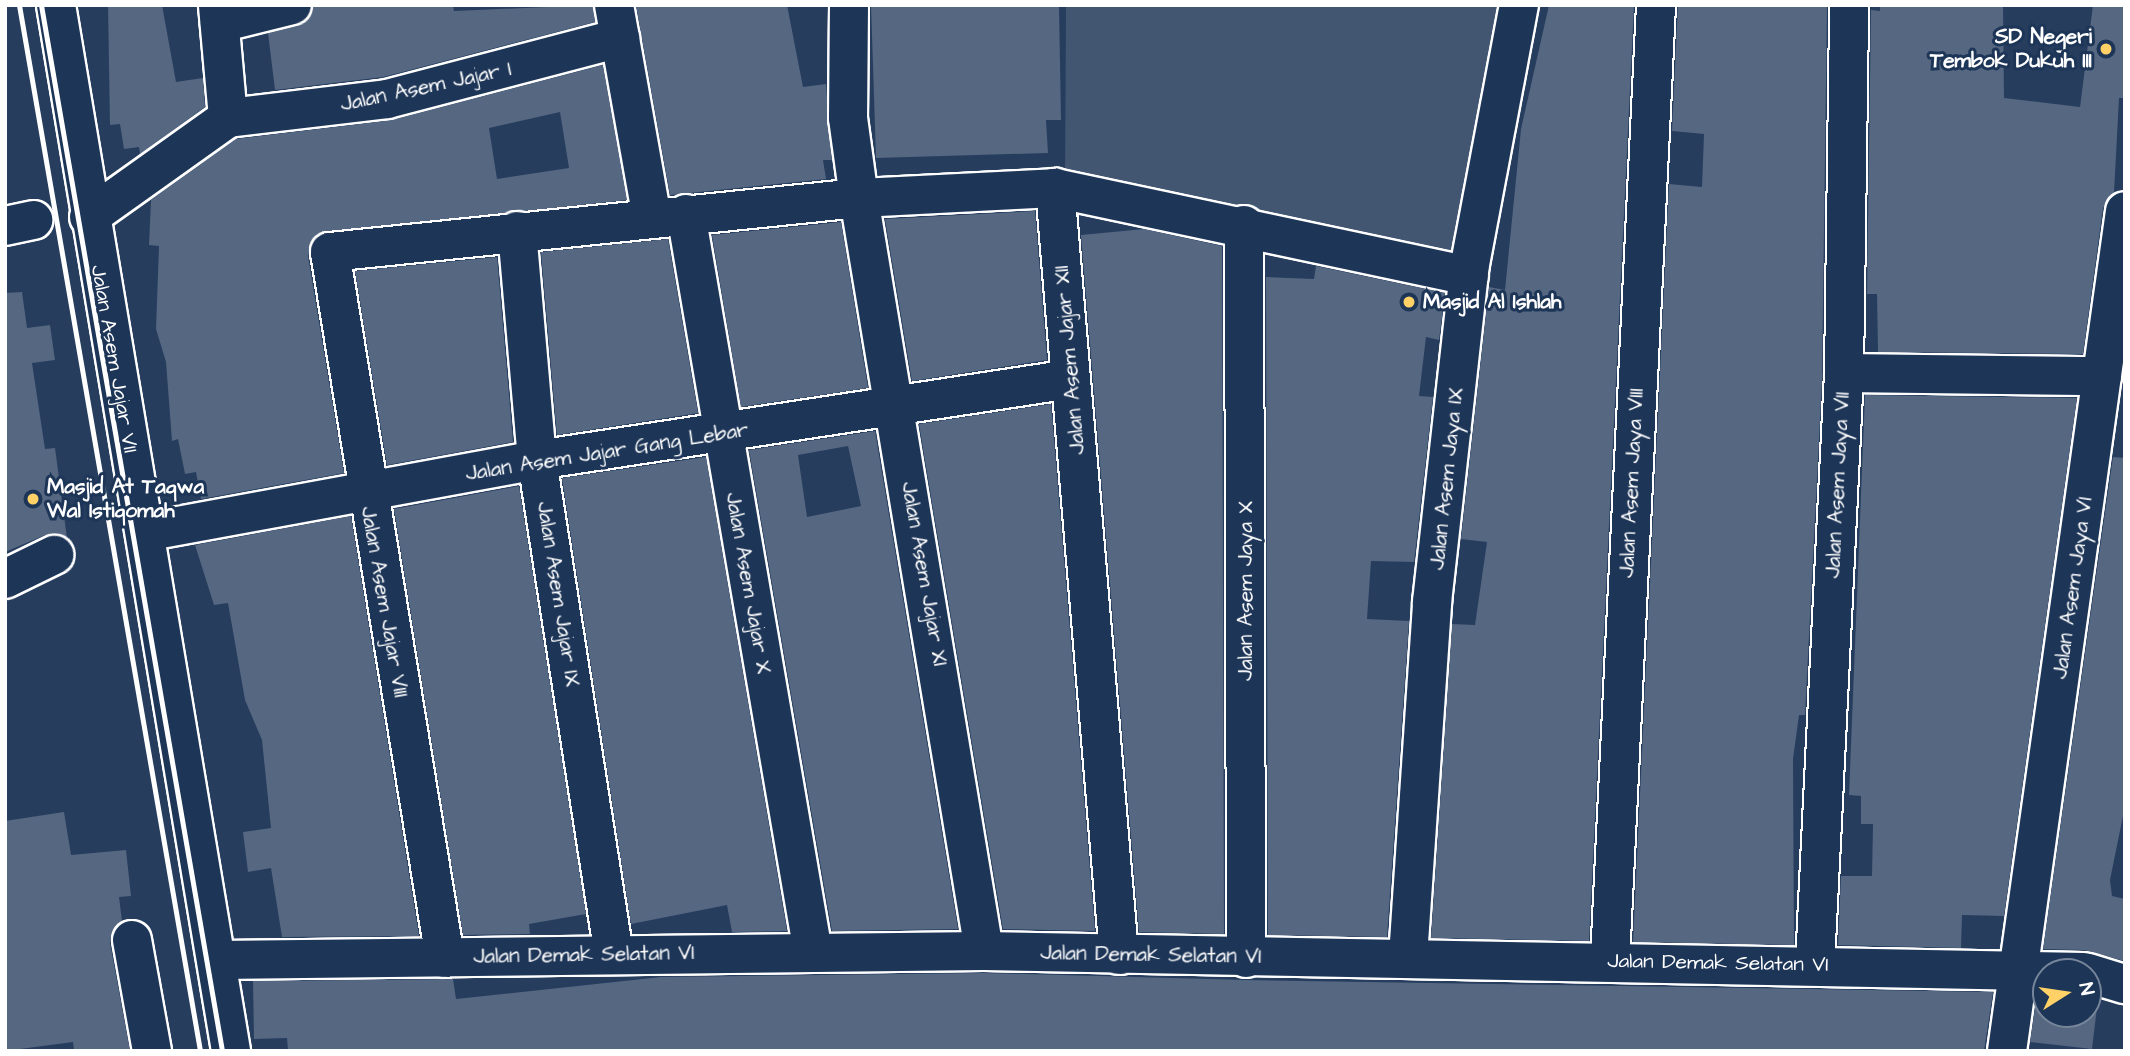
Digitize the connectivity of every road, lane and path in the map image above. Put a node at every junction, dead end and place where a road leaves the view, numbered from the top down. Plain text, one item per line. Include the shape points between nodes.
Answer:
1 (56, 5) edge
2 (292, 5) edge
3 (849, 5) edge
4 (1519, 5) edge
5 (1657, 5) edge
6 (1849, 5) edge
7 (219, 14) edge
8 (617, 22) edge
9 (228, 118) junction
10 (1055, 188) junction
11 (859, 198) junction
12 (2125, 211) edge
13 (669, 216) junction
14 (89, 217) junction
15 (1244, 225) junction
16 (517, 231) junction
17 (1469, 276) junction
18 (1844, 373) junction
19 (2102, 376) junction
20 (1071, 379) junction
21 (894, 407) junction
22 (722, 435) junction
23 (537, 460) junction
24 (365, 491) junction
25 (145, 533) junction
26 (54, 555) dead end
27 (5, 579) edge
28 (132, 940) dead end
29 (984, 951) junction
30 (813, 952) junction
31 (1119, 954) junction
32 (614, 955) junction
33 (1408, 957) junction
34 (445, 958) junction
35 (1246, 958) junction
36 (218, 960) junction
37 (1610, 960) junction
38 (1815, 964) junction
39 (2021, 966) junction
40 (2032, 967) edge
41 (2102, 977) edge
42 (2125, 984) edge
43 (152, 1051) edge
44 (231, 1051) edge
45 (2007, 1051) edge

1 - 14 street, Jalan Asem Jajar VII
2 - 7 street
3 - 11 street, Jalan Asem Jajar XI via 848,118
4 - 17 street, Jalan Asem Jaya IX
5 - 37 street, Jalan Asem Jaya VIII
6 - 18 street, Jalan Asem Jaya VII
7 - 9 street
8 - 9 street, Jalan Asem Jajar I via 387,99
8 - 13 street, Jalan Asem Jajar X
9 - 14 street
10 - 11 street
10 - 15 street
10 - 20 street, Jalan Asem Jajar XII
11 - 13 street
11 - 21 street, Jalan Asem Jajar XI
12 - 19 street, Jalan Asem Jaya VI
13 - 16 street
13 - 22 street, Jalan Asem Jajar X
14 - 25 street, Jalan Asem Jajar VII
15 - 17 street
15 - 35 street, Jalan Asem Jaya X
16 - 23 street, Jalan Asem Jajar IX
16 - 24 street, Jalan Asem Jajar VIII via 335,250 328,257
17 - 33 street, Jalan Asem Jaya IX via 1432,602
18 - 19 street
18 - 38 street, Jalan Asem Jaya VII
19 - 39 street, Jalan Asem Jaya VI
20 - 21 street, Jalan Asem Jajar Gang Lebar
20 - 31 street, Jalan Asem Jajar XII
21 - 22 street, Jalan Asem Jajar Gang Lebar
21 - 29 street, Jalan Asem Jajar XI
22 - 23 street, Jalan Asem Jajar Gang Lebar
22 - 30 street, Jalan Asem Jajar X
23 - 24 street, Jalan Asem Jajar Gang Lebar
23 - 32 street, Jalan Asem Jajar IX
24 - 25 street, Jalan Asem Jajar Gang Lebar
24 - 34 street, Jalan Asem Jajar VIII
25 - 36 street, Jalan Asem Jajar VII
26 - 27 street
28 - 43 street
29 - 30 street, Jalan Demak Selatan VI
29 - 31 street, Jalan Demak Selatan VI
30 - 32 street, Jalan Demak Selatan VI
31 - 35 street, Jalan Demak Selatan VI
32 - 34 street, Jalan Demak Selatan VI
33 - 35 street, Jalan Demak Selatan VI
33 - 37 street, Jalan Demak Selatan VI
34 - 36 street, Jalan Demak Selatan VI
36 - 44 street, Jalan Asem Jajar VII
37 - 38 street, Jalan Demak Selatan VI
38 - 39 street, Jalan Demak Selatan VI
39 - 40 street, Jalan Demak Selatan VI
39 - 45 street, Jalan Asem Jaya VI
41 - 42 street, Jalan Demak Selatan VI

